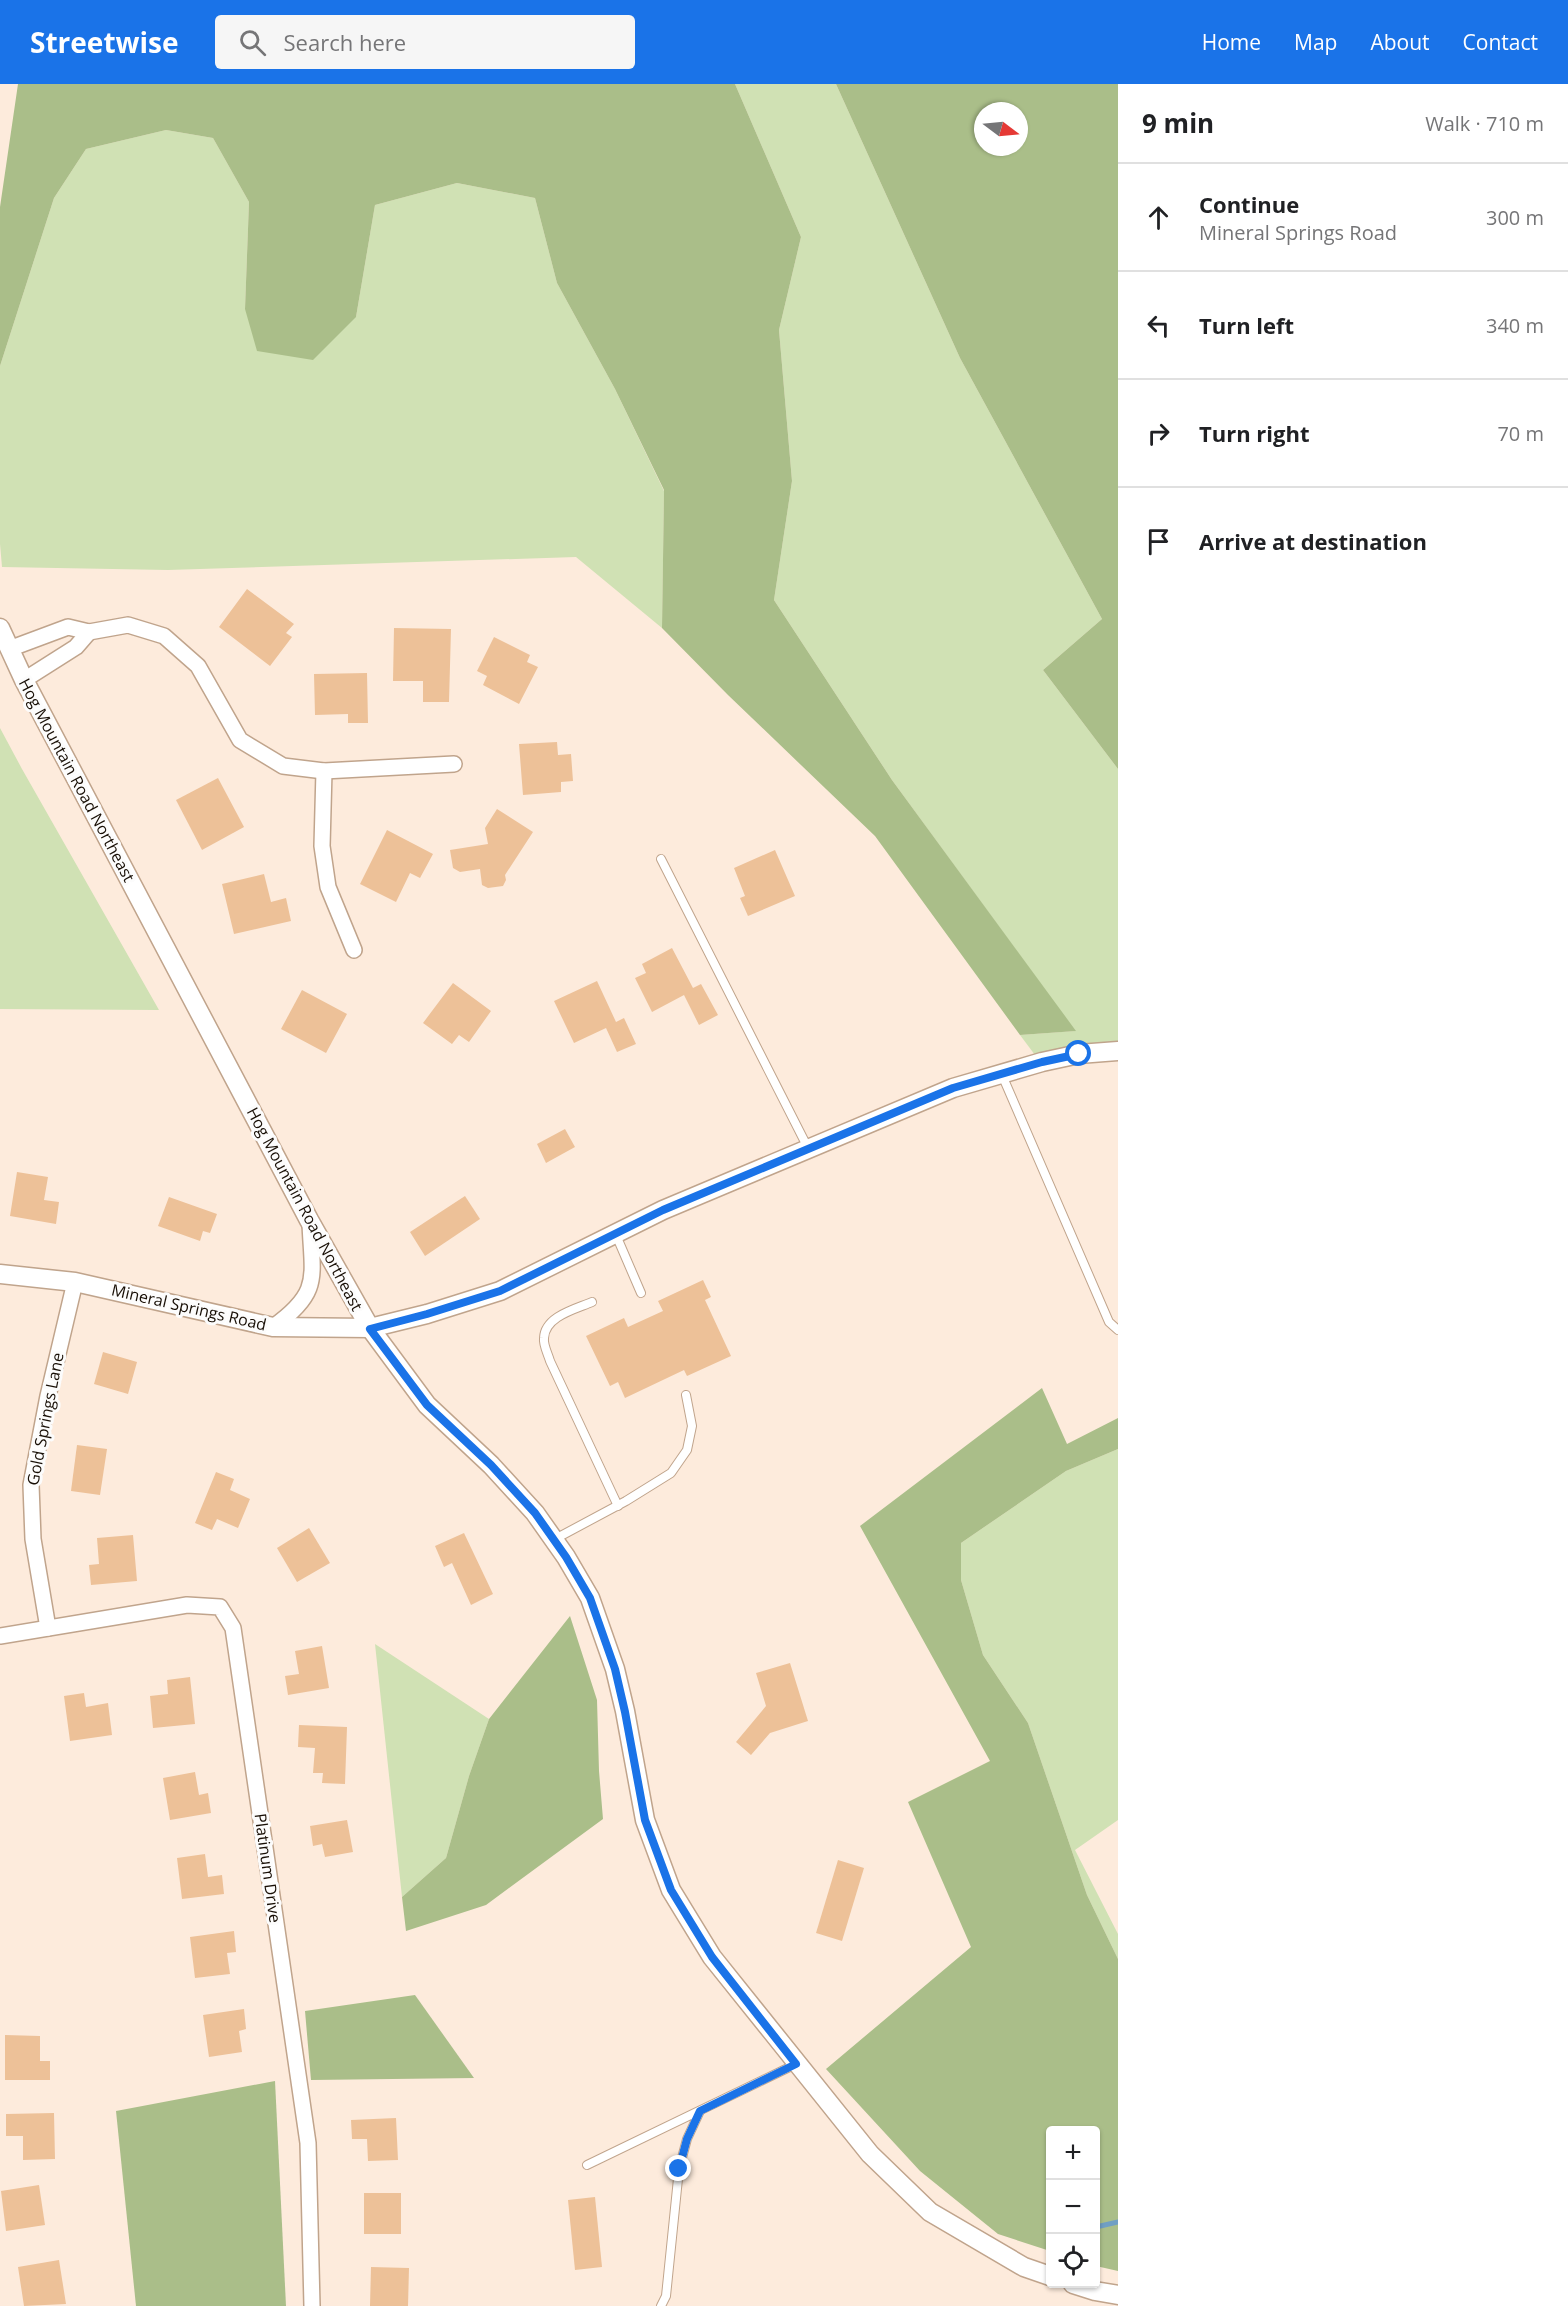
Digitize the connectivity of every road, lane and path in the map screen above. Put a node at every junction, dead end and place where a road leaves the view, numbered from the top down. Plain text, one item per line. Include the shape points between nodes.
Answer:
1 (0, 628) edge
2 (89, 632) junction
3 (9, 649) junction
4 (24, 680) junction
5 (453, 764) dead end
6 (324, 771) junction
7 (661, 859) dead end
8 (354, 950) dead end
9 (1118, 1051) edge
10 (1001, 1074) junction
11 (808, 1149) junction
12 (309, 1220) junction
13 (615, 1234) junction
14 (0, 1274) edge
15 (75, 1282) junction
16 (641, 1293) dead end
17 (592, 1302) dead end
18 (273, 1327) junction
19 (370, 1329) junction
20 (1118, 1330) edge
21 (686, 1395) dead end
22 (618, 1506) junction
23 (554, 1540) junction
24 (48, 1628) junction
25 (0, 1636) edge
26 (796, 2064) junction
27 (700, 2111) junction
28 (587, 2165) dead end
29 (1046, 2275) edge
30 (1087, 2288) edge
31 (1118, 2295) edge
32 (312, 2306) edge
33 (661, 2306) edge

1 - 3 street, Hog Mountain Road Northeast
2 - 3 street via 68,627
2 - 4 street via 76,647
2 - 6 street via 128,625 164,636 198,666 240,740 283,766
3 - 4 street, Hog Mountain Road Northeast
4 - 12 street, Hog Mountain Road Northeast
5 - 6 street
6 - 8 street via 322,846 328,887
7 - 11 lane
9 - 10 street, Mineral Springs Road via 1079,1054
10 - 11 street, Mineral Springs Road via 953,1088
10 - 20 lane via 1109,1322
11 - 13 street, Mineral Springs Road
12 - 18 street via 310,1289 298,1306
12 - 19 street, Hog Mountain Road Northeast
13 - 16 lane
13 - 19 street, Mineral Springs Road via 500,1291
14 - 15 street, Mineral Springs Road
15 - 18 street, Mineral Springs Road
15 - 24 street, Gold Springs Lane via 31,1485 33,1539
17 - 22 lane via 554,1319 543,1340
18 - 19 street, Mineral Springs Road
19 - 23 street, Hog Mountain Road Northeast via 427,1405 491,1465
21 - 22 lane via 692,1425 687,1450 671,1473
22 - 23 lane
23 - 26 street, Hog Mountain Road Northeast via 590,1598 615,1669 645,1820 671,1890 712,1957
24 - 25 street
24 - 32 street, Platinum Drive via 187,1605 220,1607 233,1628 308,2143
26 - 27 lane
26 - 29 street, Hog Mountain Road Northeast via 870,2154 930,2212 1024,2267
27 - 28 lane
27 - 33 lane via 679,2169 666,2296
30 - 31 street

